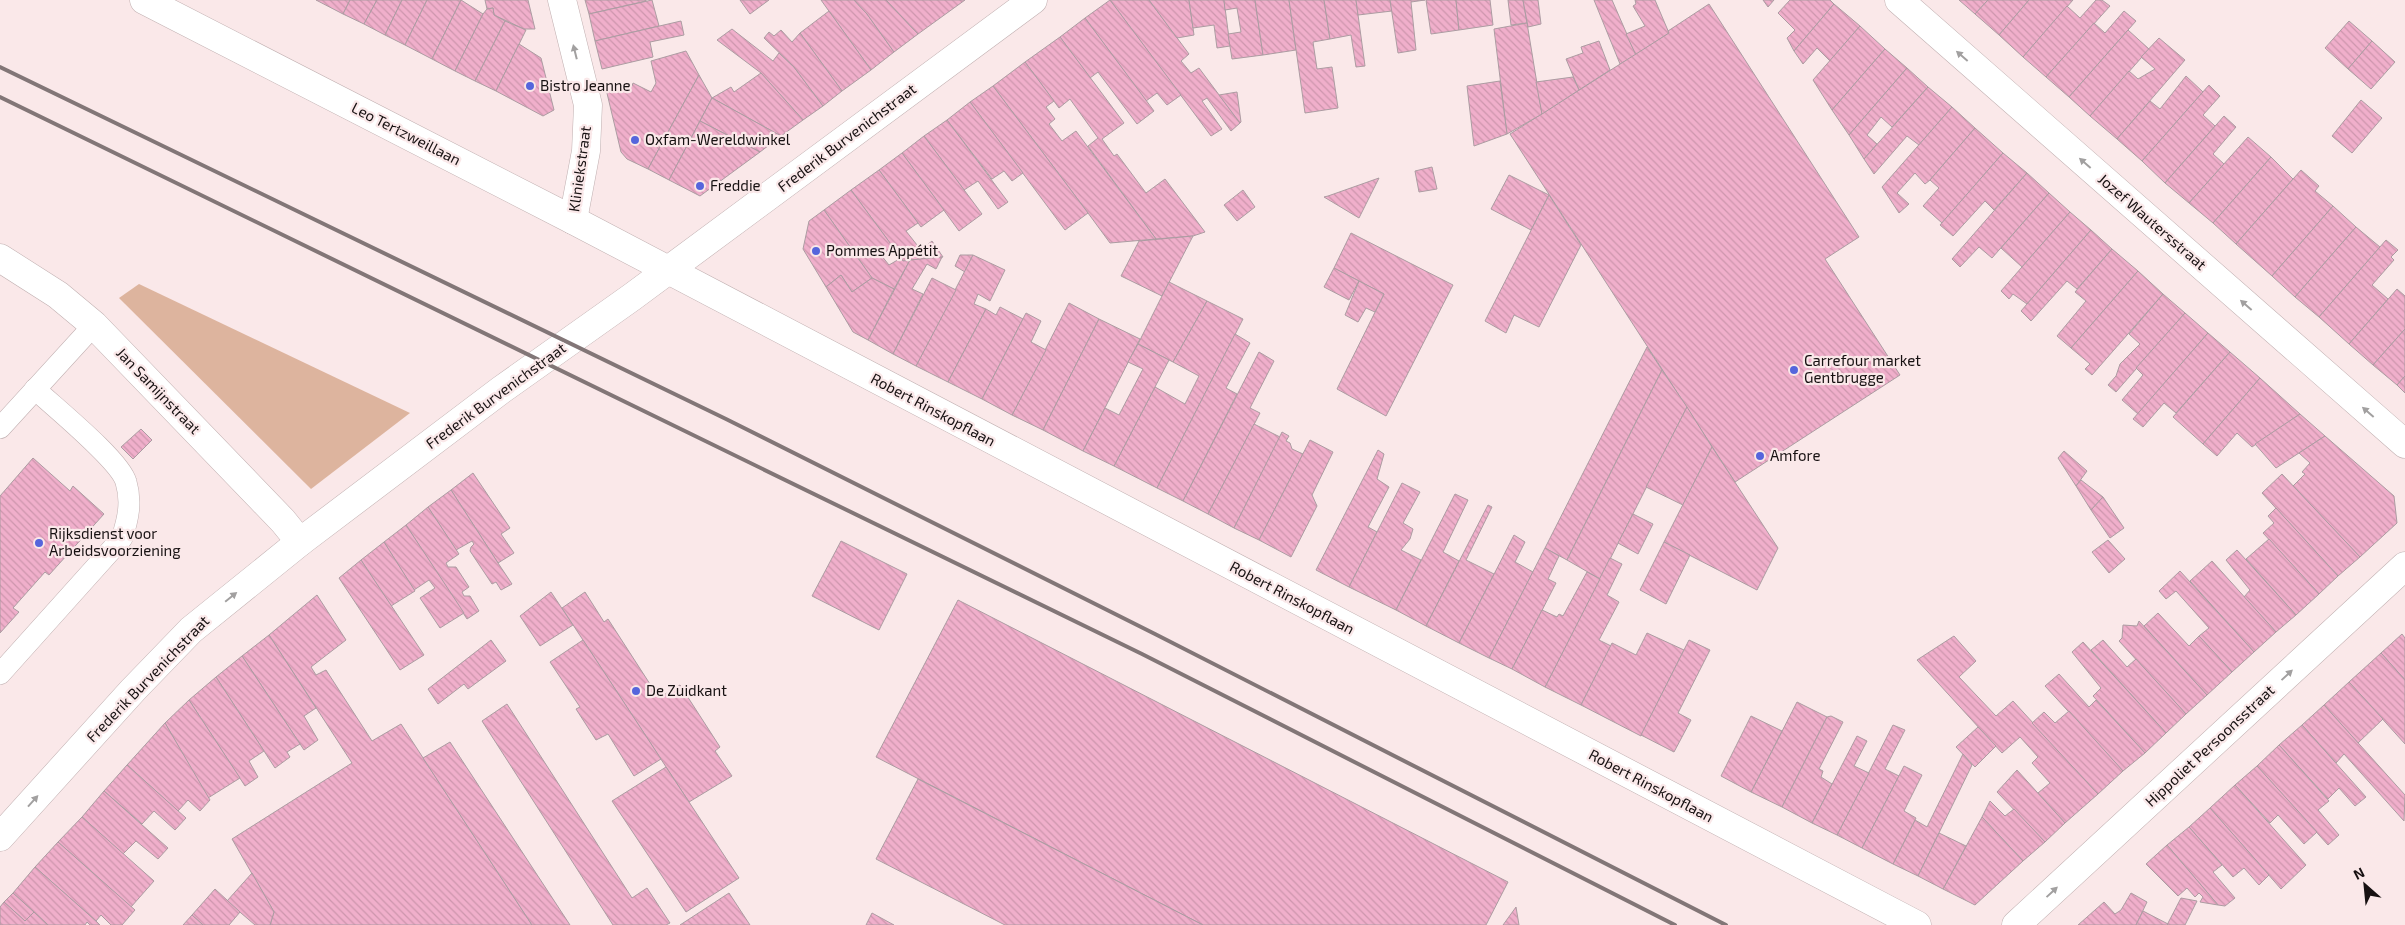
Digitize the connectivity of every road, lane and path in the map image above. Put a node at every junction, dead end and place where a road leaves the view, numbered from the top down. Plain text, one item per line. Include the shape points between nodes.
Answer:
1 (144, 0) edge
2 (562, 0) edge
3 (1033, 0) edge
4 (1899, 0) edge
5 (573, 220) junction
6 (0, 258) edge
7 (668, 270) junction
8 (94, 326) junction
9 (35, 389) junction
10 (0, 428) edge
11 (2405, 444) edge
12 (300, 542) junction
13 (2405, 566) edge
14 (0, 674) edge
15 (0, 837) edge
16 (1917, 925) edge
17 (2016, 925) edge

1 - 5 street, Leo Tertzweillaan
5 -> 2 street, Kliniekstraat via 586,151 588,105
3 - 7 street, Frederik Burvenichstraat
11 -> 4 street, Jozef Wautersstraat
5 - 7 street, Leo Tertzweillaan
6 - 8 street, Jan Samijnstraat via 58,294
7 - 12 street, Frederik Burvenichstraat via 501,390
7 - 16 street, Robert Rinskopflaan
8 - 9 lane
8 - 12 street, Jan Samijnstraat
9 - 10 lane
9 - 14 lane via 116,464 126,481 130,511 122,538
15 -> 12 street, Frederik Burvenichstraat via 191,630
17 -> 13 street, Hippoliet Persoonsstraat

